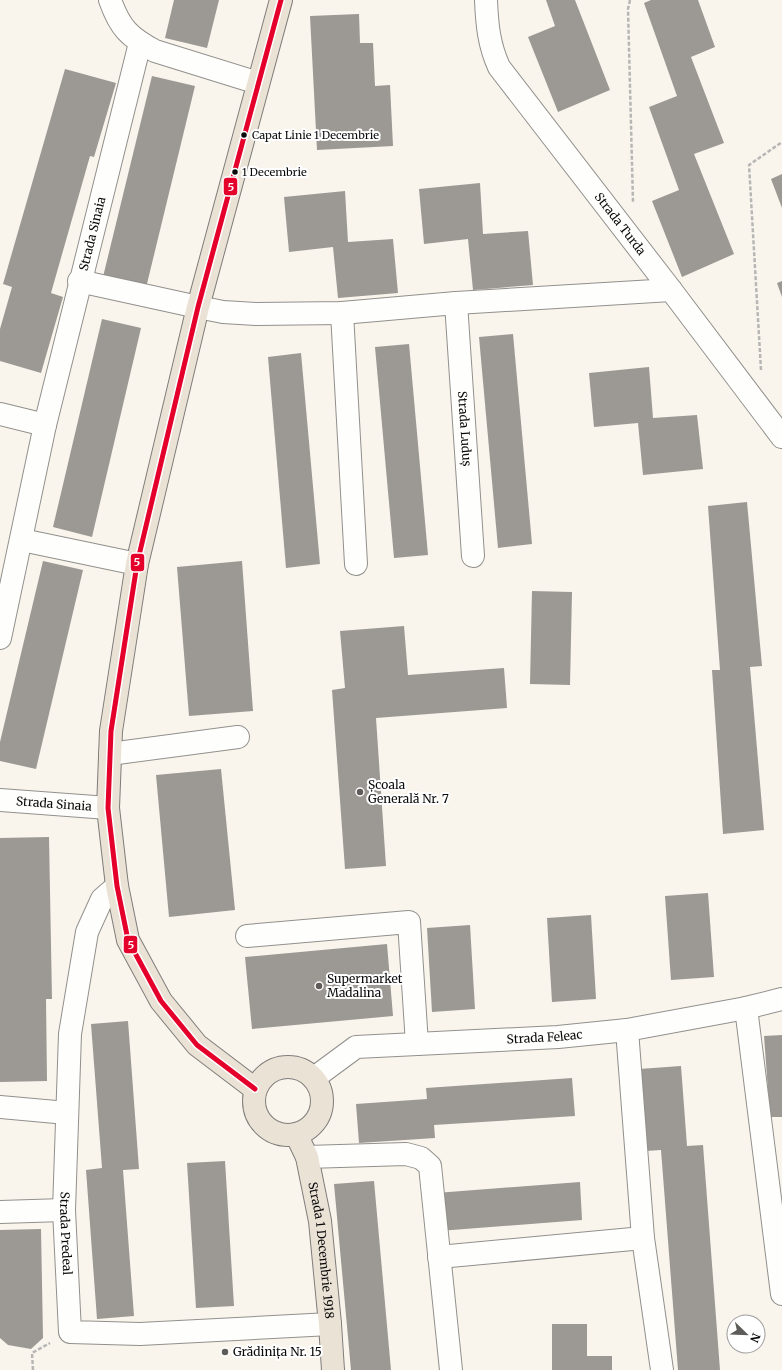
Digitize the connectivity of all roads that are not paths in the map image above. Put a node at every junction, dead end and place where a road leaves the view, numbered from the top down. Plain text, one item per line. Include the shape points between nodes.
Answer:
1 (110, 0) edge
2 (281, 0) edge
3 (486, 0) edge
4 (140, 43) junction
5 (258, 82) junction
6 (79, 281) junction
7 (671, 290) junction
8 (456, 303) junction
9 (198, 307) junction
10 (342, 313) junction
11 (0, 414) edge
12 (45, 425) junction
13 (782, 437) edge
14 (22, 540) junction
15 (473, 556) dead end
16 (137, 564) junction
17 (356, 564) dead end
18 (0, 638) edge
19 (238, 737) dead end
20 (110, 754) junction
21 (0, 800) edge
22 (108, 808) junction
23 (117, 886) junction
24 (247, 936) dead end
25 (782, 999) edge
26 (746, 1008) junction
27 (627, 1030) junction
28 (417, 1044) junction
29 (314, 1078) junction
30 (255, 1089) junction
31 (0, 1107) edge
32 (67, 1114) junction
33 (296, 1134) junction
34 (307, 1157) junction
35 (64, 1210) junction
36 (0, 1212) edge
37 (643, 1238) junction
38 (440, 1257) junction
39 (782, 1294) edge
40 (330, 1324) junction
41 (333, 1370) edge
42 (451, 1370) edge
43 (662, 1370) edge

1 - 4 street via 122,28
2 - 5 main road
3 - 7 street, Strada Turda via 487,27 499,68
4 - 5 street via 155,51
4 - 6 street, Strada Sinaia
5 - 9 main road
6 - 9 street
6 - 12 street, Strada Sinaia
7 - 8 street
7 - 13 street, Strada Turda
8 - 10 street
8 - 15 street, Strada Luduș
9 - 10 street via 256,314
9 - 16 main road
10 - 17 street
11 - 12 street
12 - 14 street, Strada Sinaia
14 - 16 street
14 - 18 street, Strada Sinaia
16 - 20 main road via 111,731
19 - 20 street
20 - 22 main road
21 - 22 street, Strada Sinaia
22 - 23 main road
23 - 30 main road via 128,940 161,1001 197,1045
23 - 32 street, Strada Predeal via 102,899 87,932 70,1034
24 - 28 street via 409,922
25 - 26 street, Strada Feleac
26 - 27 street, Strada Feleac
26 - 39 street
27 - 28 street, Strada Feleac via 558,1037
27 - 37 street
28 - 29 street, Strada Feleac via 356,1047
29 - 30 main road via 305,1071 282,1067 270,1071
29 - 33 main road via 321,1091 322,1104 313,1123
30 - 33 main road via 255,1113 262,1124 283,1135
31 - 32 street
32 - 35 street, Strada Predeal
33 - 34 main road, Strada 1 Decembrie 1918
34 - 38 street via 406,1154 421,1158 430,1166
34 - 40 main road, Strada 1 Decembrie 1918 via 320,1221
35 - 36 street
35 - 40 street, Strada Predeal via 70,1332 140,1334
37 - 38 street
37 - 43 street
38 - 42 street
40 - 41 main road, Strada 1 Decembrie 1918

